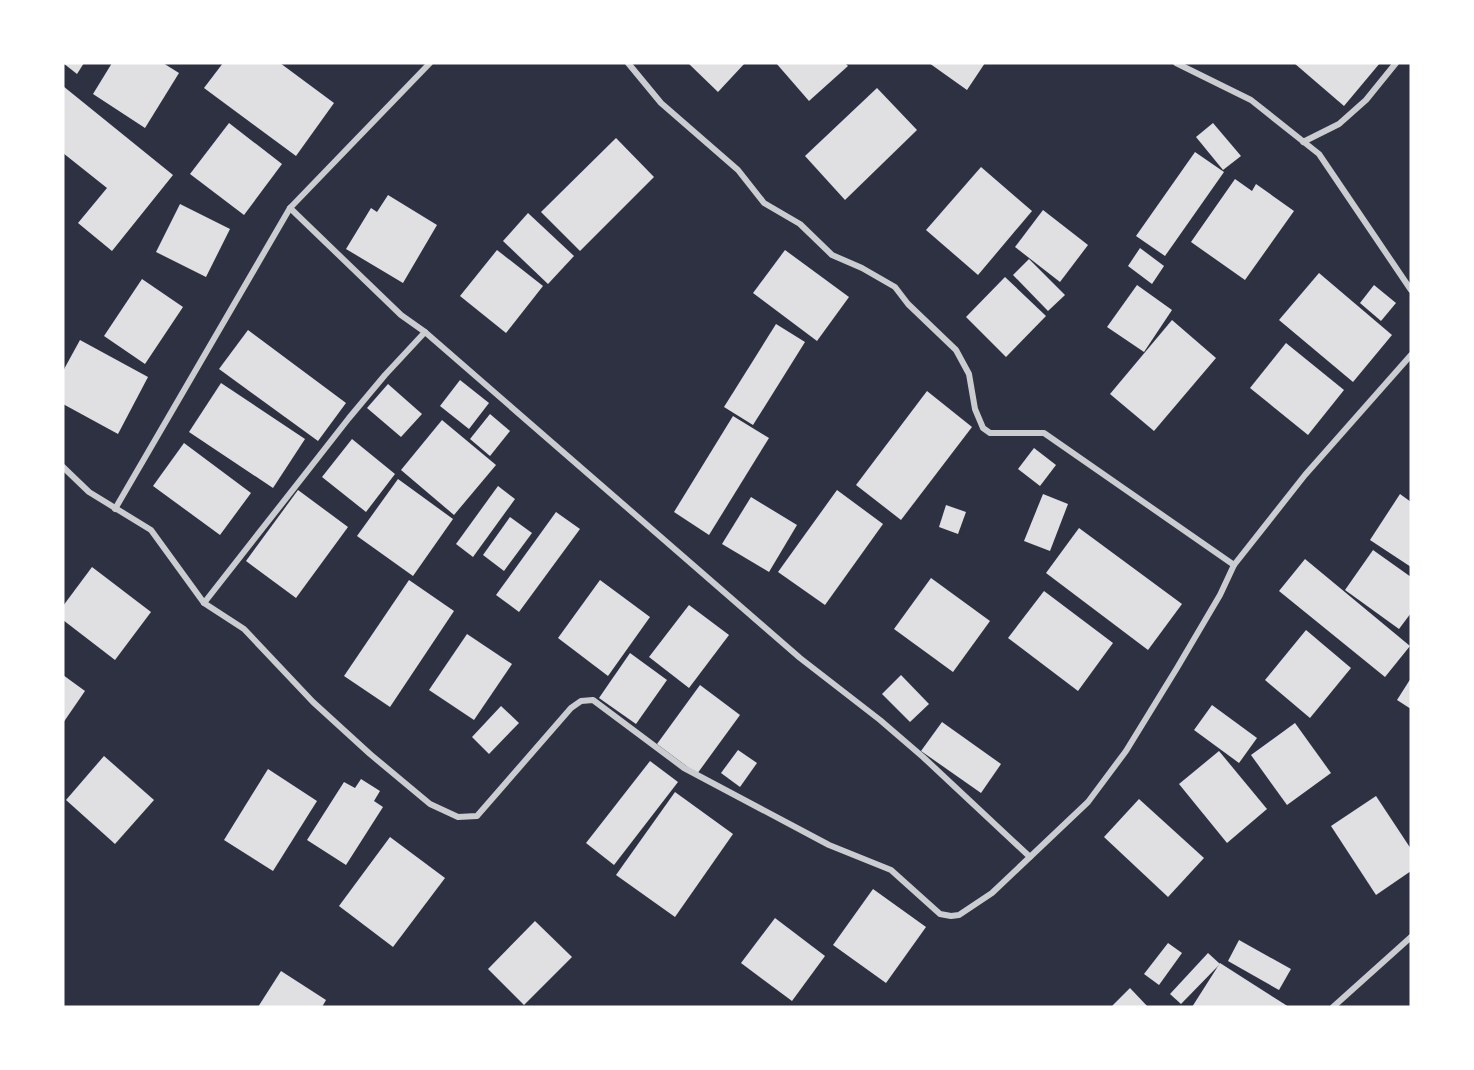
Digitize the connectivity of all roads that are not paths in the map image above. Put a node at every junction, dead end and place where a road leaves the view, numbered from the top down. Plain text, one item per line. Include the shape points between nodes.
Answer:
1 (430, 63) edge
2 (628, 63) edge
3 (1176, 63) edge
4 (1396, 63) edge
5 (1303, 142) junction
6 (290, 208) junction
7 (1411, 290) edge
8 (425, 332) junction
9 (1411, 356) edge
10 (63, 467) edge
11 (115, 509) junction
12 (1234, 565) junction
13 (204, 603) junction
14 (1030, 857) junction
15 (1411, 937) edge
16 (1333, 1007) edge

1 - 6 street
2 - 12 street via 661,103 738,170 764,203 800,224 832,255 895,287 956,350 969,374 983,428 990,433 1044,433
3 - 5 street via 1251,100
4 - 5 street via 1366,100 1339,124
5 - 7 street via 1319,154
6 - 8 street via 401,315
6 - 11 street
8 - 13 street via 349,418
8 - 14 street via 791,651 923,757
9 - 12 street via 1305,475
10 - 11 street via 88,492
11 - 13 street via 151,530
12 - 14 street via 1126,751 1088,802
13 - 14 street via 244,629 313,702 370,754 430,804 458,817 477,816 572,708 581,701 594,700 684,768 829,845 891,870 940,914 959,915 992,893
15 - 16 street

